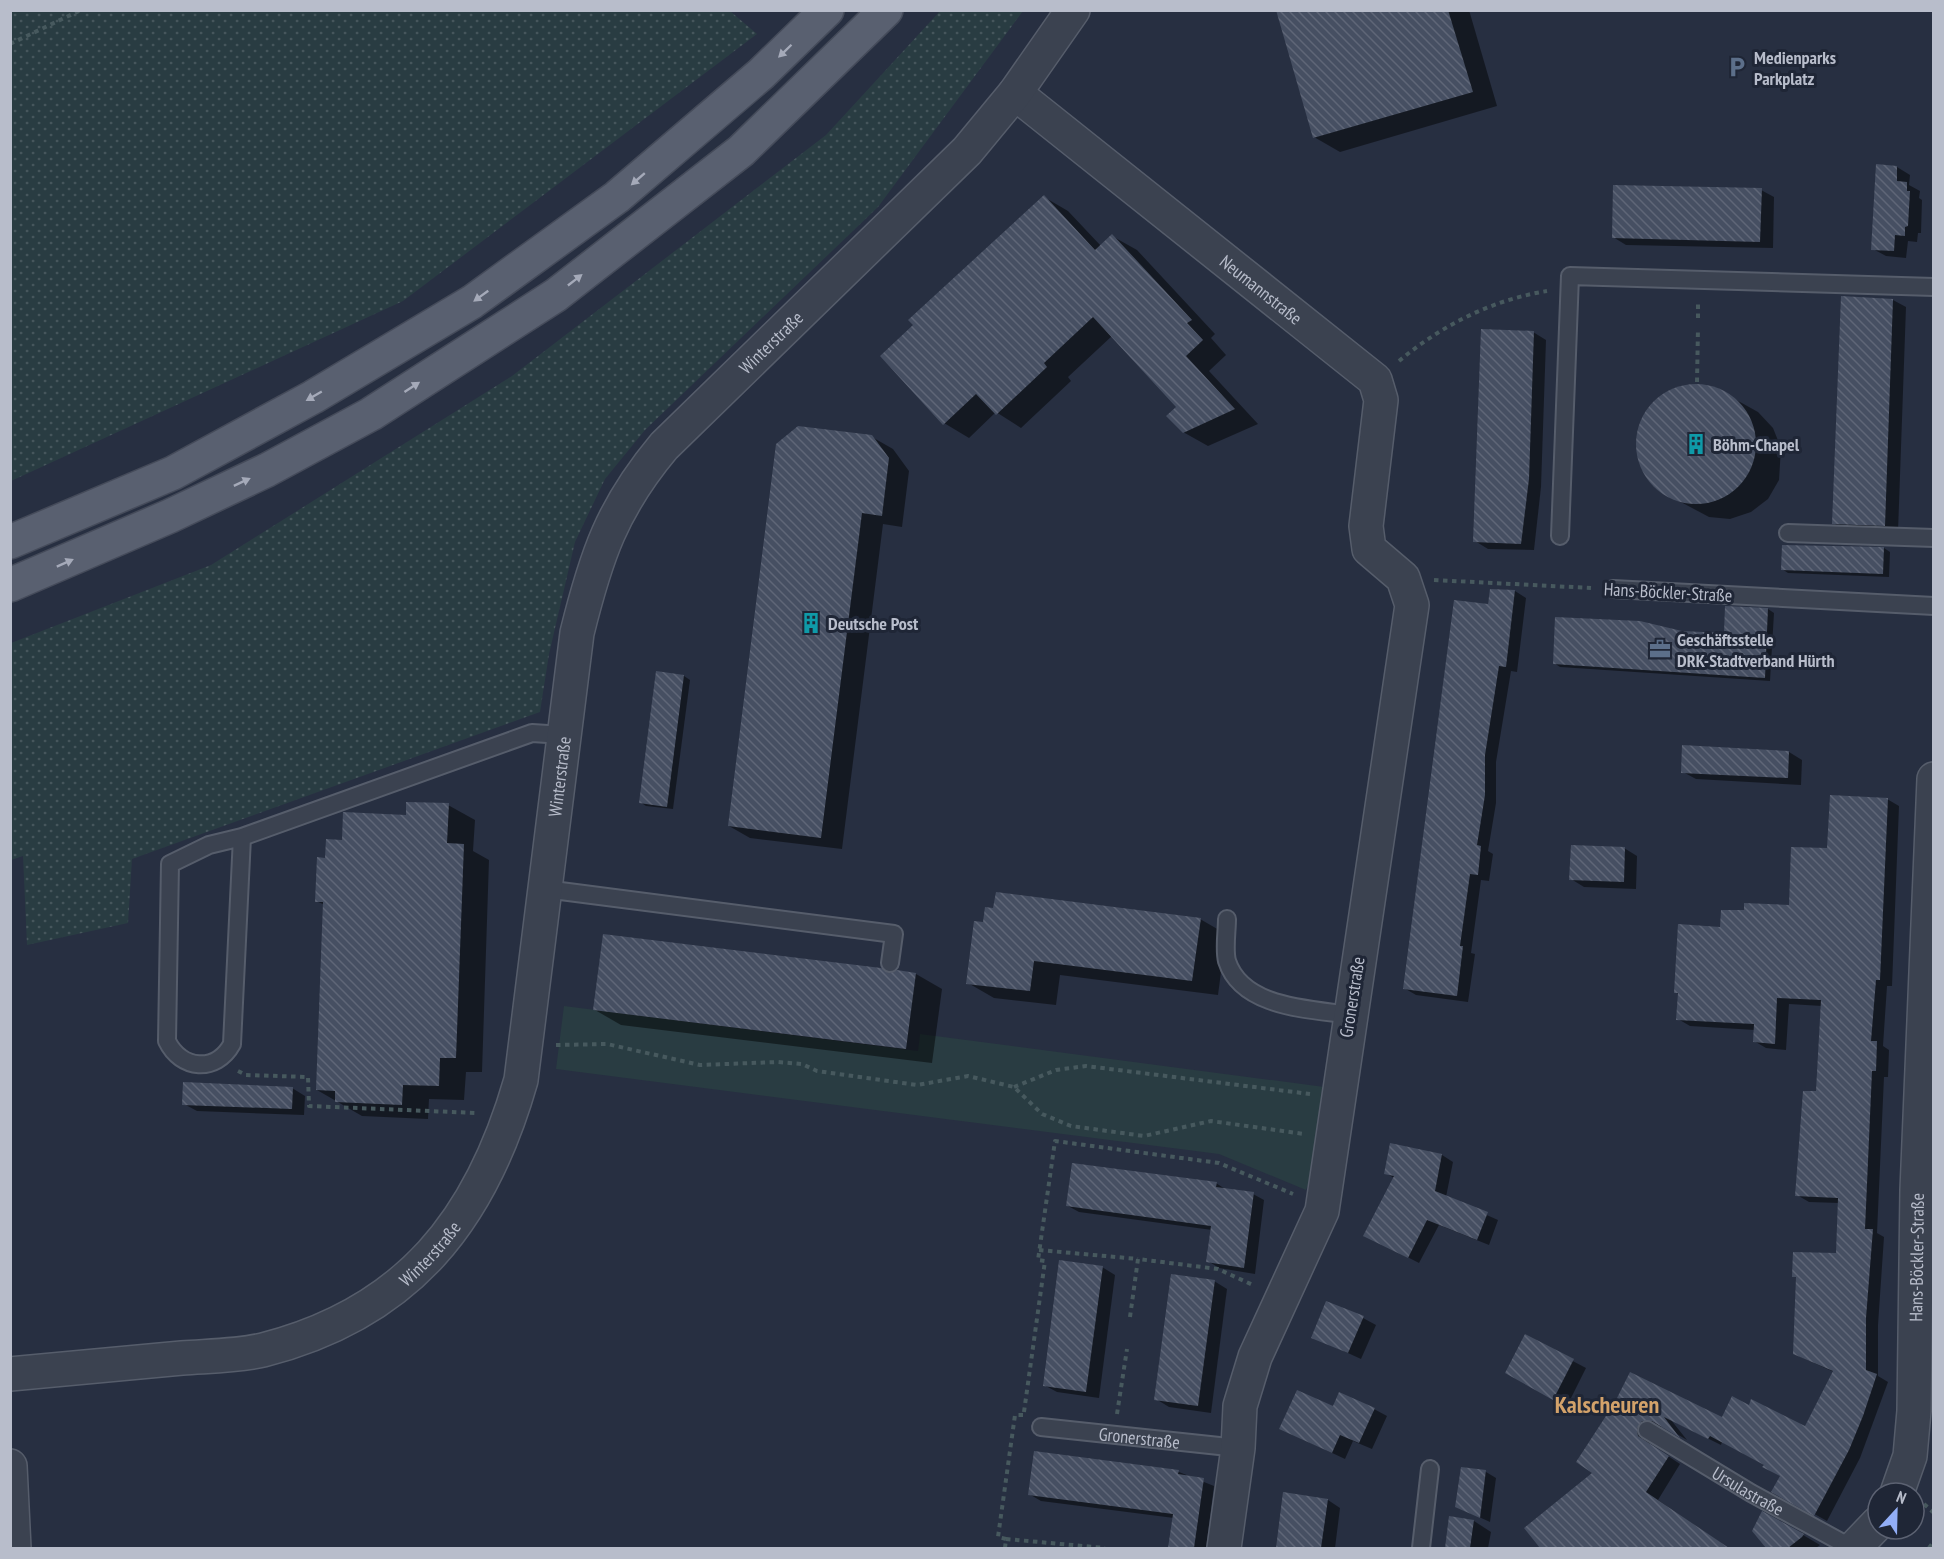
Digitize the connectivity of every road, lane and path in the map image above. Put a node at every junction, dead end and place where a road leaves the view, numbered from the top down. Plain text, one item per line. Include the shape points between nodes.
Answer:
1 (81, 10) edge
2 (827, 10) edge
3 (886, 10) edge
4 (1073, 10) edge
5 (10, 44) edge
6 (1015, 93) junction
7 (1570, 287) junction
8 (1934, 287) edge
9 (1698, 294) dead end
10 (1698, 318) dead end
11 (1698, 328) dead end
12 (1375, 380) junction
13 (1697, 382) dead end
14 (1788, 532) dead end
15 (1560, 536) dead end
16 (1934, 538) edge
17 (10, 542) edge
18 (1403, 578) junction
19 (10, 585) edge
20 (1613, 589) joint
21 (1934, 606) edge
22 (563, 735) junction
23 (1934, 779) edge
24 (242, 837) junction
25 (545, 889) junction
26 (1227, 919) dead end
27 (890, 963) dead end
28 (1350, 1015) junction
29 (526, 1040) junction
30 (220, 1059) junction
31 (1014, 1087) junction
32 (1337, 1098) junction
33 (511, 1114) junction
34 (1332, 1138) junction
35 (1925, 1191) edge
36 (1322, 1211) junction
37 (1039, 1250) junction
38 (1138, 1259) junction
39 (1281, 1299) junction
40 (1130, 1317) dead end
41 (1127, 1349) dead end
42 (10, 1374) edge
43 (1921, 1404) edge
44 (1024, 1416) junction
45 (1041, 1426) joint
46 (1647, 1430) dead end
47 (1115, 1435) junction
48 (1238, 1448) junction
49 (10, 1466) edge
50 (1430, 1469) dead end
51 (1901, 1481) edge
52 (1866, 1535) edge
53 (1006, 1539) junction
54 (1934, 1541) edge
55 (14, 1548) edge
56 (1005, 1548) edge
57 (1099, 1548) edge
58 (1105, 1548) edge
59 (1224, 1548) edge
60 (1421, 1548) edge
61 (1853, 1548) edge
62 (1929, 1548) edge

1 - 5 path
2 -> 17 main road via 761,74 617,197 472,302 313,397 173,473
19 -> 3 main road via 278,464 371,414 555,295 741,151
4 - 6 street, Winterstraße
6 - 12 street, Neumannstraße
6 - 22 street, Winterstraße via 967,150 641,473 612,521 591,576 577,633
7 - 8 lane via 1570,276
7 - 12 path via 1514,296 1455,321
7 - 15 lane
9 - 10 path
11 - 13 path
12 - 18 street via 1381,400 1366,526 1369,549
14 - 16 lane
18 - 20 path, Hans-Böckler-Straße
18 - 28 street, Gronerstraße via 1412,605
20 - 21 lane, Hans-Böckler-Straße
22 - 24 lane via 532,733
22 - 25 street, Winterstraße
23 - 35 street, Hans-Böckler-Straße
24 - 30 lane via 232,1044
24 - 30 lane via 209,845 170,864 167,1041 178,1058 189,1064
25 - 27 lane via 894,934
25 - 29 street, Winterstraße
26 - 28 lane via 1227,959 1235,978 1254,993 1285,1005
28 - 32 street, Gronerstraße
29 - 31 path via 627,1046 700,1065 778,1062 916,1085 968,1076
29 - 33 street, Winterstraße
30 - 33 path via 246,1075 308,1077 309,1106
31 - 32 path via 1056,1070 1086,1066
31 - 34 path via 1042,1114 1071,1126 1144,1136 1211,1121
32 - 34 street, Gronerstraße
33 - 42 street, Winterstraße via 471,1203 447,1237 387,1295 347,1319 260,1351
34 - 36 street, Gronerstraße
35 - 43 street, Hans-Böckler-Straße
36 - 37 path via 1219,1163 1054,1141
36 - 39 street, Gronerstraße
37 - 38 path
37 - 44 path via 1038,1260 1045,1261
38 - 39 path via 1218,1269
38 - 40 path
39 - 48 street, Gronerstraße via 1255,1357 1239,1406
41 - 47 path
43 - 51 street
44 - 45 path via 1042,1419
44 - 53 path via 1015,1415 998,1537
45 - 47 lane, Gronerstraße
46 - 61 lane, Ursulastraße
47 - 48 lane, Gronerstraße
48 - 59 street, Gronerstraße
49 - 55 street
50 - 60 lane
52 - 61 street, Ursulastraße
53 - 56 path
53 - 57 path
54 - 62 path
57 - 58 path

